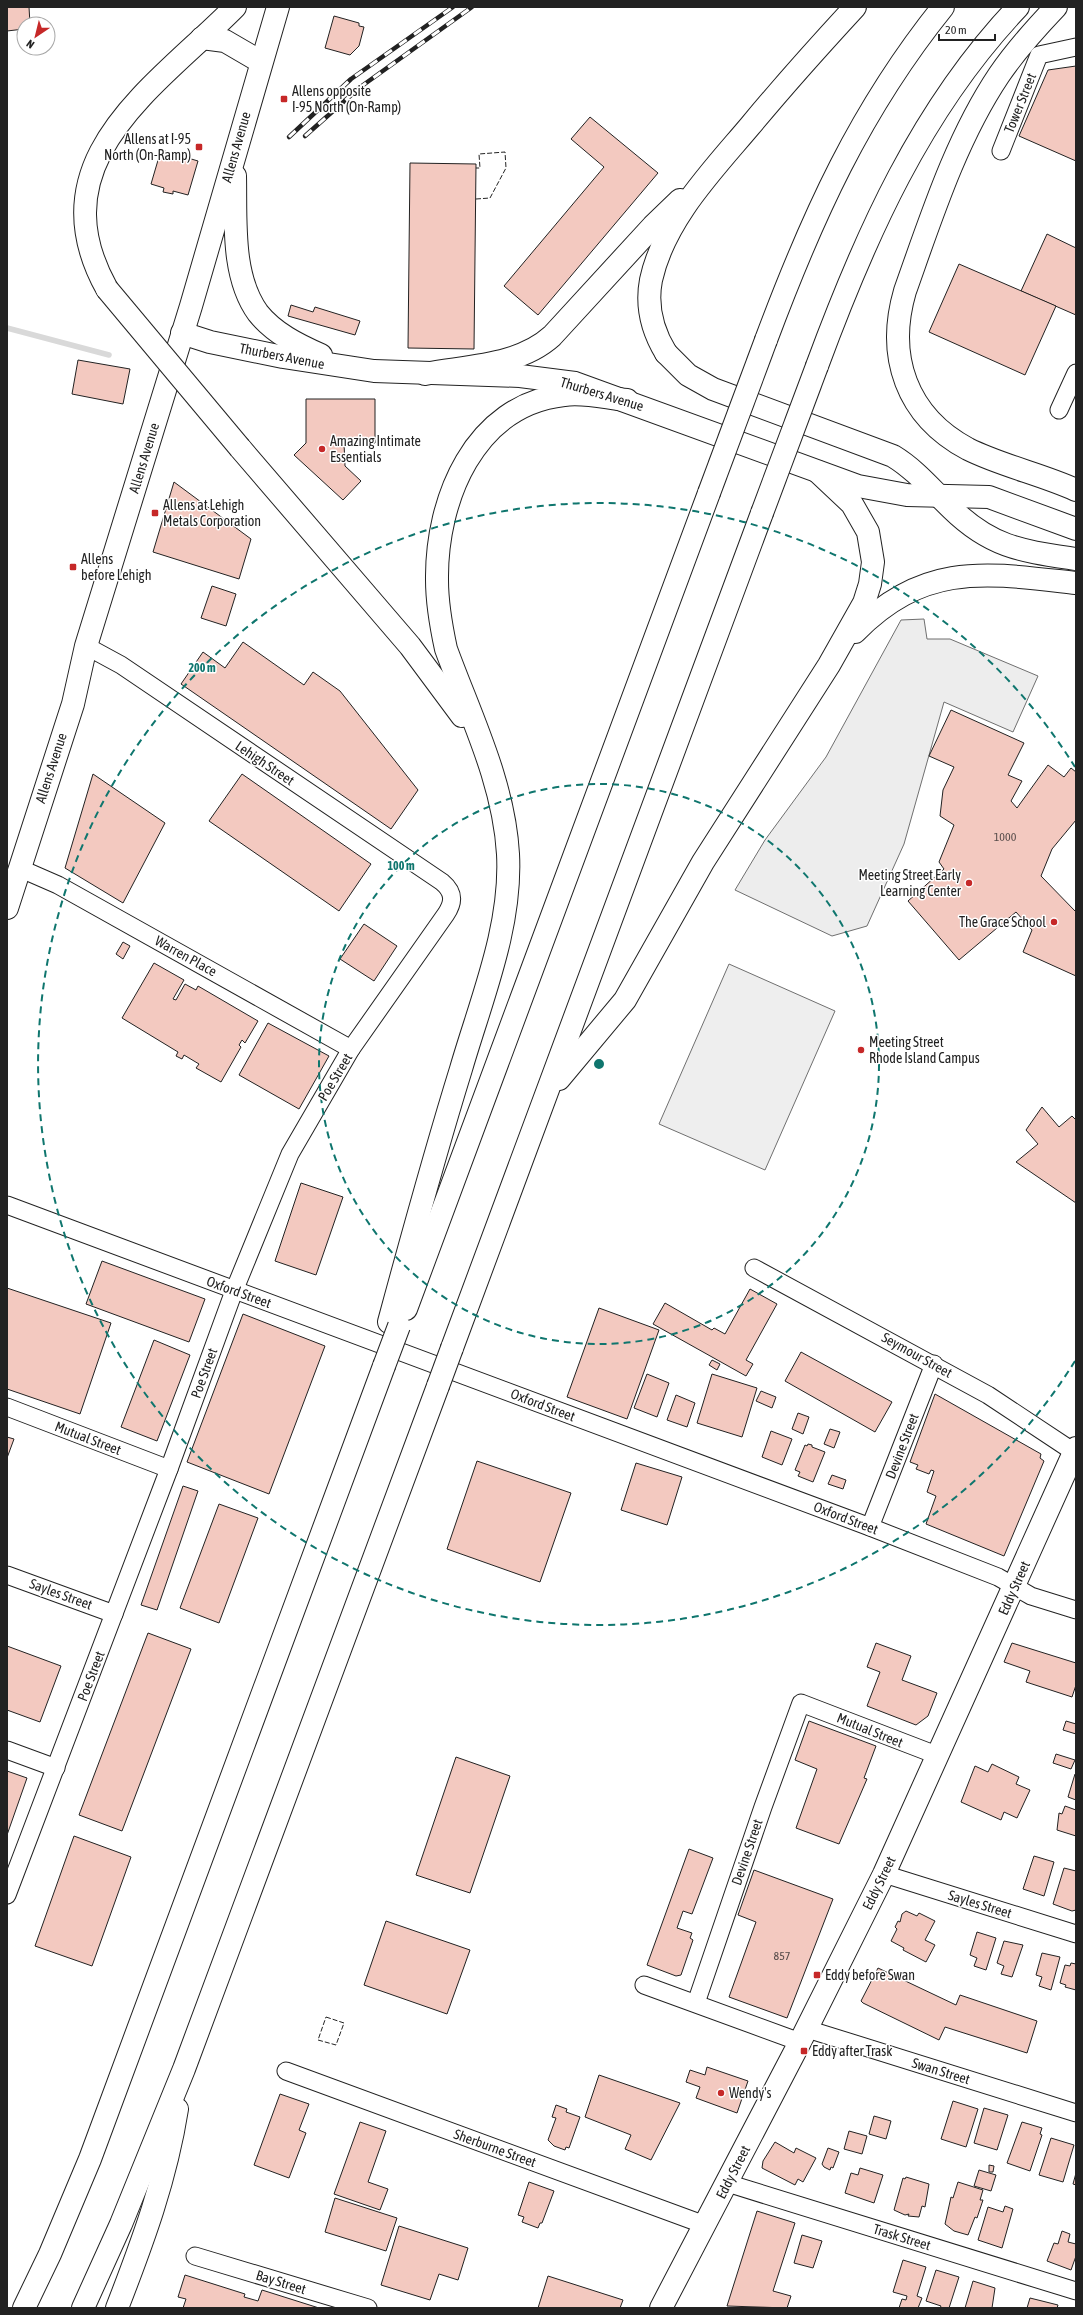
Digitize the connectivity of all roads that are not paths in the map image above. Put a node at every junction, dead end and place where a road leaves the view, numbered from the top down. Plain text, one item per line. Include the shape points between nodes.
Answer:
1 (235, 7) edge
2 (278, 7) edge
3 (855, 7) edge
4 (942, 7) edge
5 (1018, 7) edge
6 (1056, 7) edge
7 (202, 38) junction
8 (1076, 47) edge
9 (261, 62) junction
10 (235, 149) junction
11 (1001, 150) dead end
12 (714, 168) junction
13 (182, 333) junction
14 (348, 368) junction
15 (1076, 373) edge
16 (424, 374) junction
17 (627, 400) junction
18 (1059, 410) dead end
19 (818, 472) junction
20 (1076, 490) edge
21 (940, 497) junction
22 (1076, 529) edge
23 (1076, 559) edge
24 (1076, 583) edge
25 (86, 646) junction
26 (829, 665) junction
27 (490, 768) junction
28 (19, 868) junction
29 (442, 882) joint
30 (7, 908) edge
31 (351, 1049) junction
32 (549, 1091) junction
33 (7, 1205) edge
34 (754, 1268) dead end
35 (234, 1291) junction
36 (394, 1324) junction
37 (934, 1364) junction
38 (7, 1407) edge
39 (1075, 1450) edge
40 (169, 1469) junction
41 (870, 1527) junction
42 (7, 1575) edge
43 (1014, 1587) junction
44 (1076, 1610) edge
45 (114, 1614) junction
46 (801, 1703) joint
47 (7, 1750) edge
48 (939, 1756) junction
49 (56, 1768) junction
50 (884, 1874) junction
51 (7, 1895) edge
52 (1076, 1934) edge
53 (644, 1985) dead end
54 (696, 2003) junction
55 (803, 2036) junction
56 (184, 2069) junction
57 (286, 2071) dead end
58 (1076, 2113) edge
59 (727, 2183) junction
60 (705, 2225) junction
61 (195, 2256) dead end
62 (1076, 2291) edge
63 (24, 2308) edge
64 (83, 2308) edge
65 (118, 2308) edge
66 (368, 2308) edge
67 (661, 2308) edge

1 - 7 main road
2 - 9 main road, Allens Avenue
3 - 12 main road
4 - 36 main road, bridge via 901,62 851,144 806,236
5 - 32 main road, bridge via 968,66 911,151 866,241 762,513
6 - 20 main road via 999,75 966,135 905,291 900,310 898,349 907,385 925,415 937,428 986,457
7 - 9 main road via 225,41
7 - 27 main road, bridge via 132,106 102,150 86,196 85,225 94,264 107,289 440,684 472,731
8 - 11 street, Tower Street via 1040,55
9 - 10 main road, Allens Avenue
10 - 13 main road, Allens Avenue
10 - 14 main road via 238,255 243,280 252,304 268,323 287,338
12 - 16 main road via 653,226 545,342 529,352 512,358
12 - 21 main road via 674,223 660,251 652,280 649,294 652,320 666,353 688,375 713,388 893,456 917,473
13 - 14 main road, Thurbers Avenue via 210,342
13 - 25 main road, Allens Avenue
14 - 16 main road, Thurbers Avenue
15 - 18 street
16 - 17 main road, Thurbers Avenue via 557,379
17 - 19 main road, Thurbers Avenue
17 - 27 main road via 577,394 563,395 533,402 518,409 491,429 472,451 449,499 438,557 440,616 446,649
19 - 21 main road, Thurbers Avenue via 875,491
19 - 26 main road via 845,496 858,513 868,532 873,557 870,584 864,603
21 - 22 main road, Thurbers Avenue via 989,497
21 - 23 main road via 967,523 997,542 1020,550
24 - 26 main road via 982,574 930,583 910,590 876,612 850,637
25 - 28 main road, Allens Avenue via 73,704
25 - 29 street, Lehigh Street via 121,665
26 - 32 main road via 703,862 625,1000
27 - 36 main road via 502,812 508,854 504,914
28 - 30 main road, Allens Avenue
28 - 31 street, Warren Place via 58,885
29 - 31 street, Poe Street via 452,896 450,908
31 - 35 street, Poe Street via 296,1142
32 - 56 main road, bridge
33 - 35 street, Oxford Street
34 - 37 street, Seymour Street
35 - 40 street, Poe Street
35 - 41 street, Oxford Street
36 - 63 main road, bridge via 363,1424 90,2159
37 - 39 street, Seymour Street
37 - 41 street, Devine Street
38 - 40 street, Mutual Street
39 - 43 main road, Eddy Street
40 - 45 street, Poe Street
41 - 43 street, Oxford Street via 998,1577
42 - 45 street, Sayles Street
43 - 44 street, Oxford Street via 1031,1596
43 - 48 main road, Eddy Street
45 - 49 street, Poe Street
46 - 48 street, Mutual Street
46 - 54 street, Devine Street
47 - 49 street
48 - 50 main road, Eddy Street
49 - 51 street, Poe Street
50 - 52 street, Sayles Street
50 - 55 main road, Eddy Street
53 - 54 street, Swan Street
54 - 55 street, Swan Street
55 - 58 street, Swan Street
55 - 59 main road, Eddy Street
56 - 64 main road via 110,2251
56 - 65 main road via 165,2174
57 - 60 street, Sherburne Street
59 - 60 main road, Eddy Street
59 - 62 street, Trask Street
60 - 67 main road, Eddy Street
61 - 66 street, Bay Street

